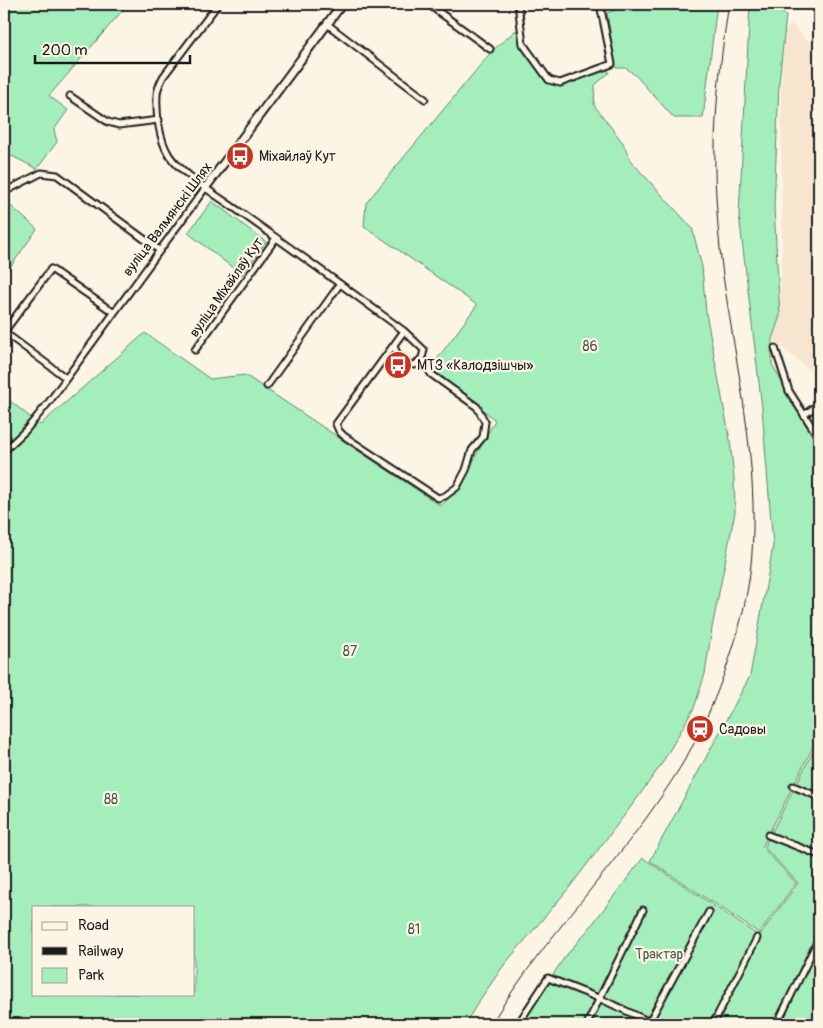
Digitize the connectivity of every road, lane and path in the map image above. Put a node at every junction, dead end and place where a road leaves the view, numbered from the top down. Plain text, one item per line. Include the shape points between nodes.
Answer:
1 (218, 4) edge
2 (342, 4) edge
3 (428, 4) edge
4 (518, 4) edge
5 (600, 4) edge
6 (327, 24) junction
7 (490, 49) dead end
8 (70, 96) dead end
9 (425, 99) dead end
10 (159, 120) junction
11 (206, 187) junction
12 (6, 191) dead end
13 (276, 238) junction
14 (159, 250) junction
15 (340, 284) junction
16 (113, 312) junction
17 (404, 331) junction
18 (4, 332) edge
19 (394, 346) junction
20 (775, 348) dead end
21 (195, 350) dead end
22 (422, 358) junction
23 (66, 378) junction
24 (267, 386) dead end
25 (819, 404) edge
26 (804, 415) junction
27 (819, 438) edge
28 (4, 451) edge
29 (793, 786) dead end
30 (819, 797) edge
31 (768, 835) dead end
32 (819, 855) edge
33 (644, 910) dead end
34 (709, 912) dead end
35 (757, 938) dead end
36 (819, 938) edge
37 (601, 999) junction
38 (650, 1023) edge
39 (518, 1024) edge
40 (587, 1024) edge
41 (713, 1024) edge
42 (777, 1024) edge

1 - 10 street, вуліца Міхайлаў Кут via 162,77 157,94
2 - 6 street, вуліца Валмянскі Шлях
3 - 7 street
4 - 5 street via 523,44 548,80 560,83 612,64
6 - 9 street
6 - 11 street, вуліца Валмянскі Шлях
8 - 10 street via 108,122 120,125
10 - 11 street, вуліца Міхайлаў Кут via 168,154
11 - 13 street, вуліца Міхайлаў Кут
11 - 14 street, вуліца Валмянскі Шлях
12 - 14 street via 41,173 57,176
13 - 15 street, вуліца Міхайлаў Кут
13 - 21 street, вуліца Міхайлаў Кут
14 - 16 street, вуліца Валмянскі Шлях
15 - 17 street, вуліца Міхайлаў Кут
15 - 24 street
16 - 18 street via 51,269
16 - 23 street, вуліца Валмянскі Шлях
17 - 19 street
17 - 22 street, вуліца Міхайлаў Кут via 422,346
18 - 23 street
19 - 22 street via 404,363 415,364
19 - 22 street, вуліца Міхайлаў Кут via 336,424 344,436 438,498 457,487 472,450 483,437 485,422 477,407 432,374
20 - 26 street via 789,391
23 - 28 street, вуліца Валмянскі Шлях via 21,435
25 - 26 street
26 - 27 street
29 - 30 street
31 - 32 street
33 - 37 street
34 - 38 street
35 - 41 street
36 - 42 street
37 - 38 street
37 - 39 street via 548,978
37 - 40 street

